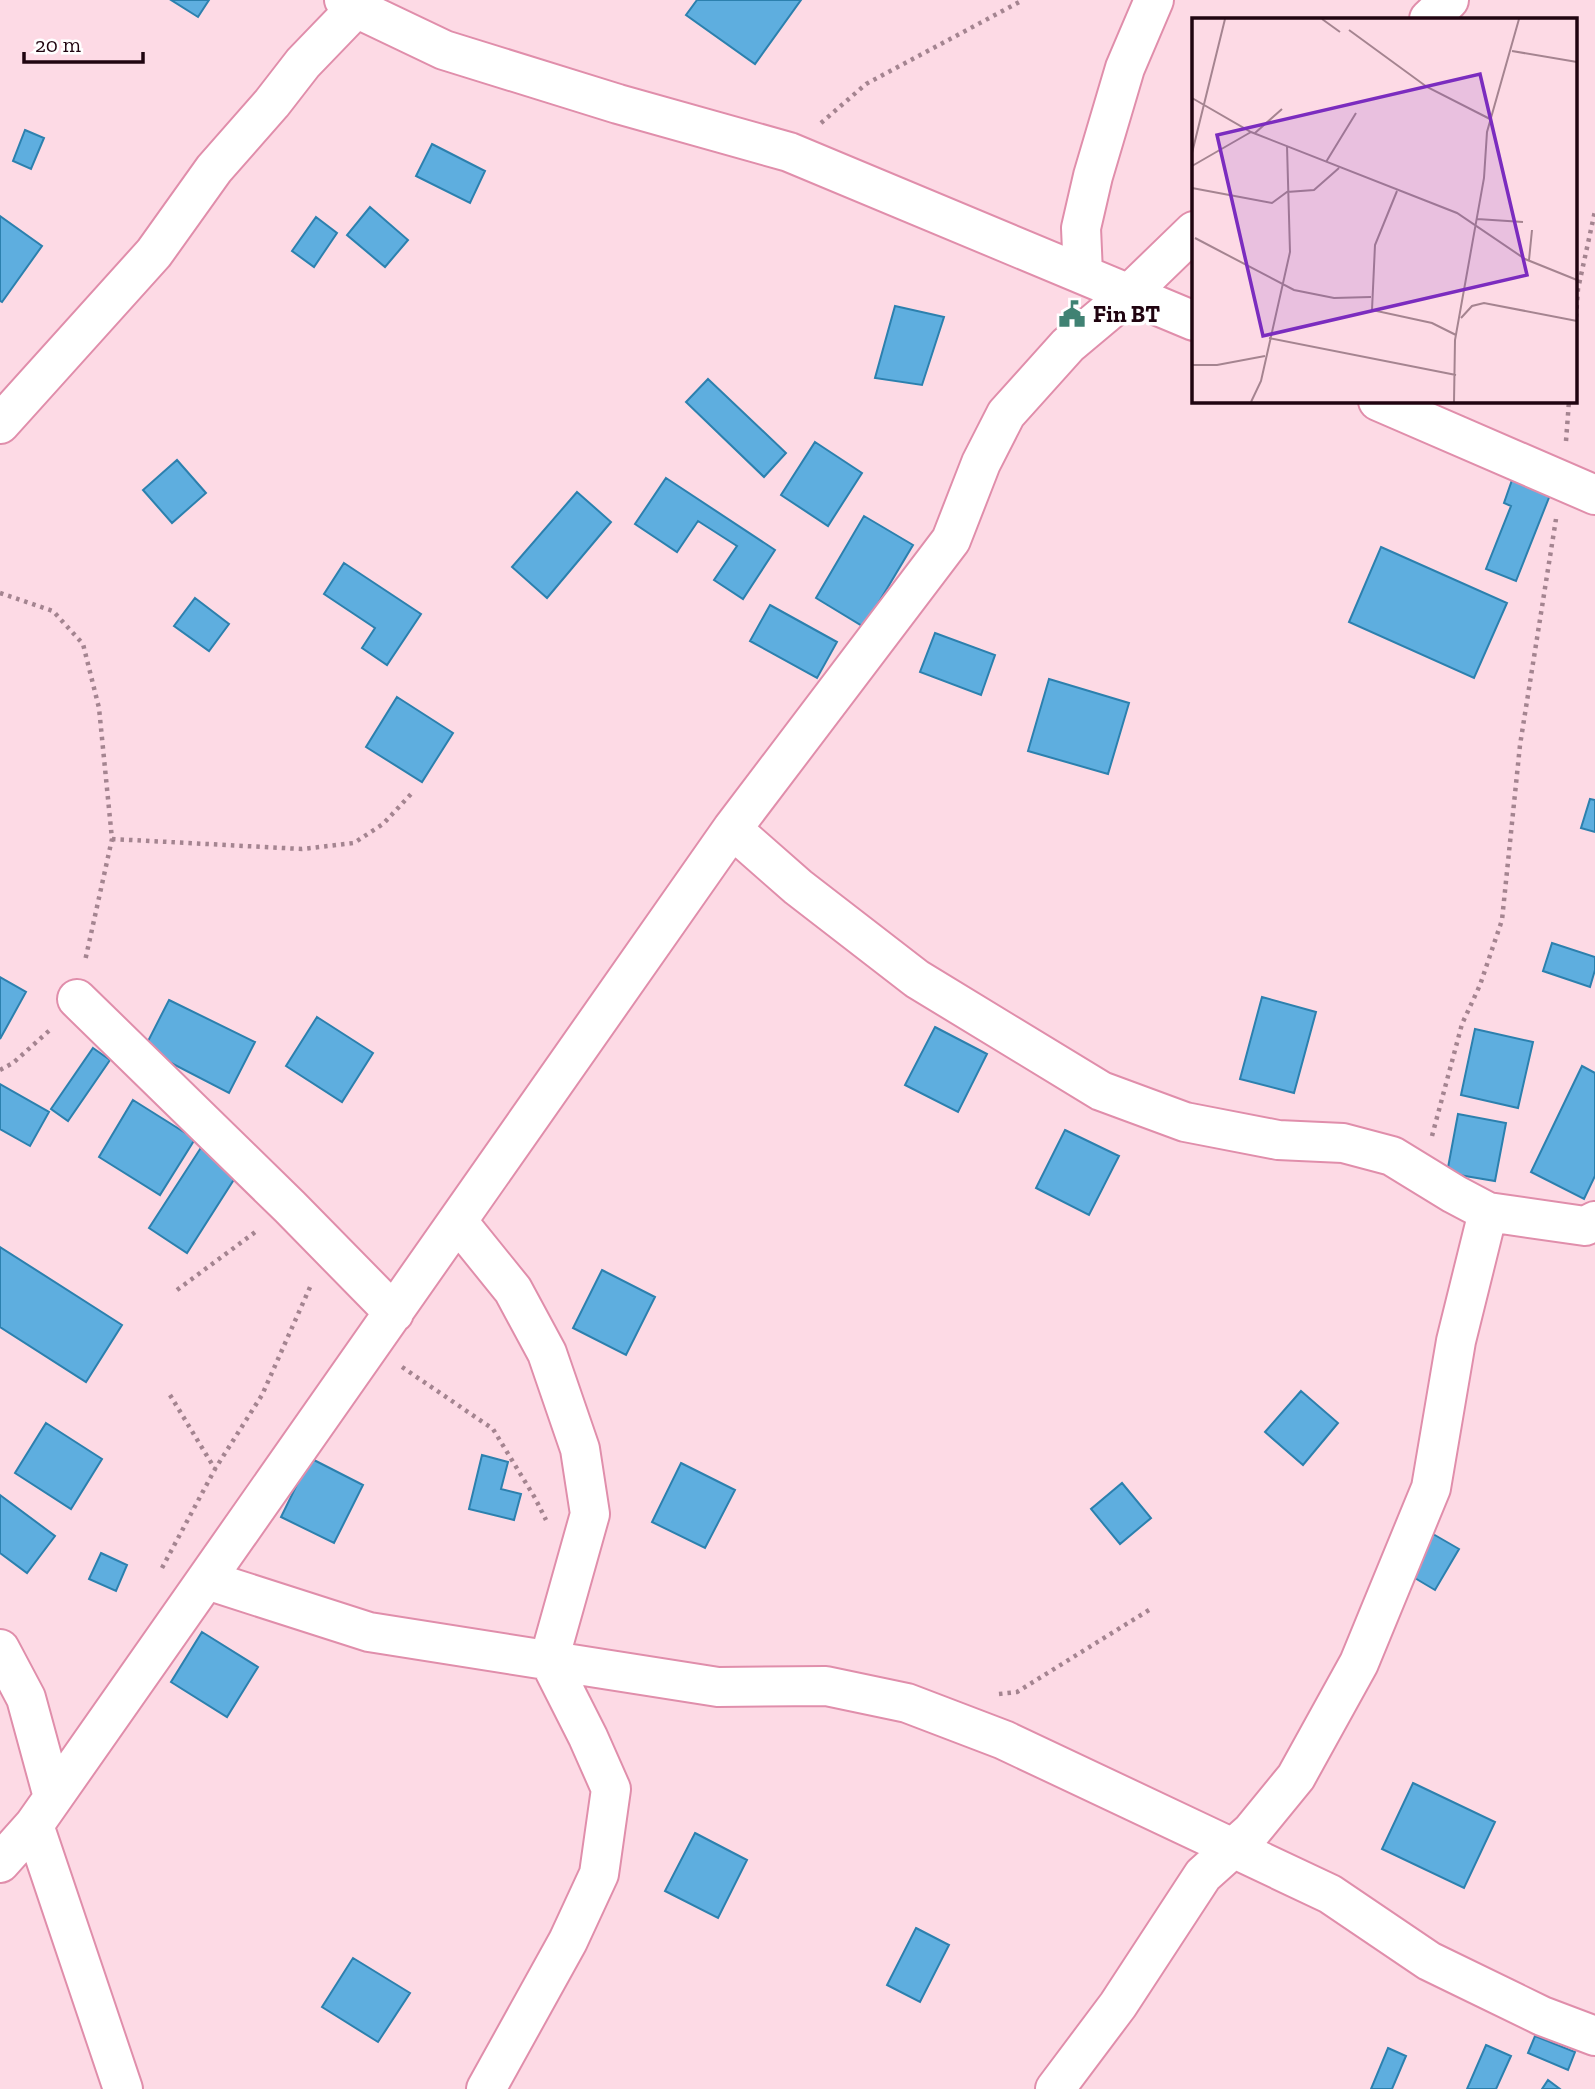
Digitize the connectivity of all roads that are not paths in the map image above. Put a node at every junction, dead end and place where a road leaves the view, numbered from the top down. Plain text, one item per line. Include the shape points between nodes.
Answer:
1 (1154, 0) edge
2 (1449, 0) edge
3 (350, 4) edge
4 (1430, 18) edge
5 (1192, 233) edge
6 (1083, 273) junction
7 (1130, 293) junction
8 (1192, 320) edge
9 (1380, 402) edge
10 (0, 424) edge
11 (1579, 488) edge
12 (732, 829) junction
13 (77, 999) road end
14 (1488, 1212) junction
15 (1595, 1221) edge
16 (458, 1222) junction
17 (394, 1313) junction
18 (206, 1580) junction
19 (0, 1649) edge
20 (549, 1660) junction
21 (44, 1811) junction
22 (1232, 1847) junction
23 (0, 1863) edge
24 (1595, 2036) edge
25 (123, 2089) edge
26 (486, 2089) edge
27 (1055, 2089) edge

1 - 6 street via 1125,68 1093,176 1081,228
2 - 4 street
3 - 6 street via 444,50 789,152
3 - 10 street via 214,169 153,253
5 - 7 street
6 - 7 street
7 - 8 street
7 - 12 street via 1068,345 1006,414 951,540
9 - 11 street
12 - 14 street via 917,979 1101,1091 1185,1122 1278,1140 1343,1143 1392,1156
12 - 16 street
13 - 17 street
14 - 15 street via 1585,1226
14 - 22 street via 1457,1341 1431,1488 1359,1663 1296,1777 1251,1832
16 - 17 street
16 - 20 street via 513,1290 547,1353 580,1449 590,1514
17 - 18 street
18 - 20 street via 369,1632
18 - 21 street
19 - 21 street via 26,1698
20 - 22 street via 718,1687 826,1686 907,1703 1004,1740
20 - 26 street via 611,1789 599,1874 568,1941
21 - 23 street
21 - 25 street
22 - 24 street via 1330,1894 1429,1961 1542,2016
22 - 27 street via 1203,1875 1118,2005

